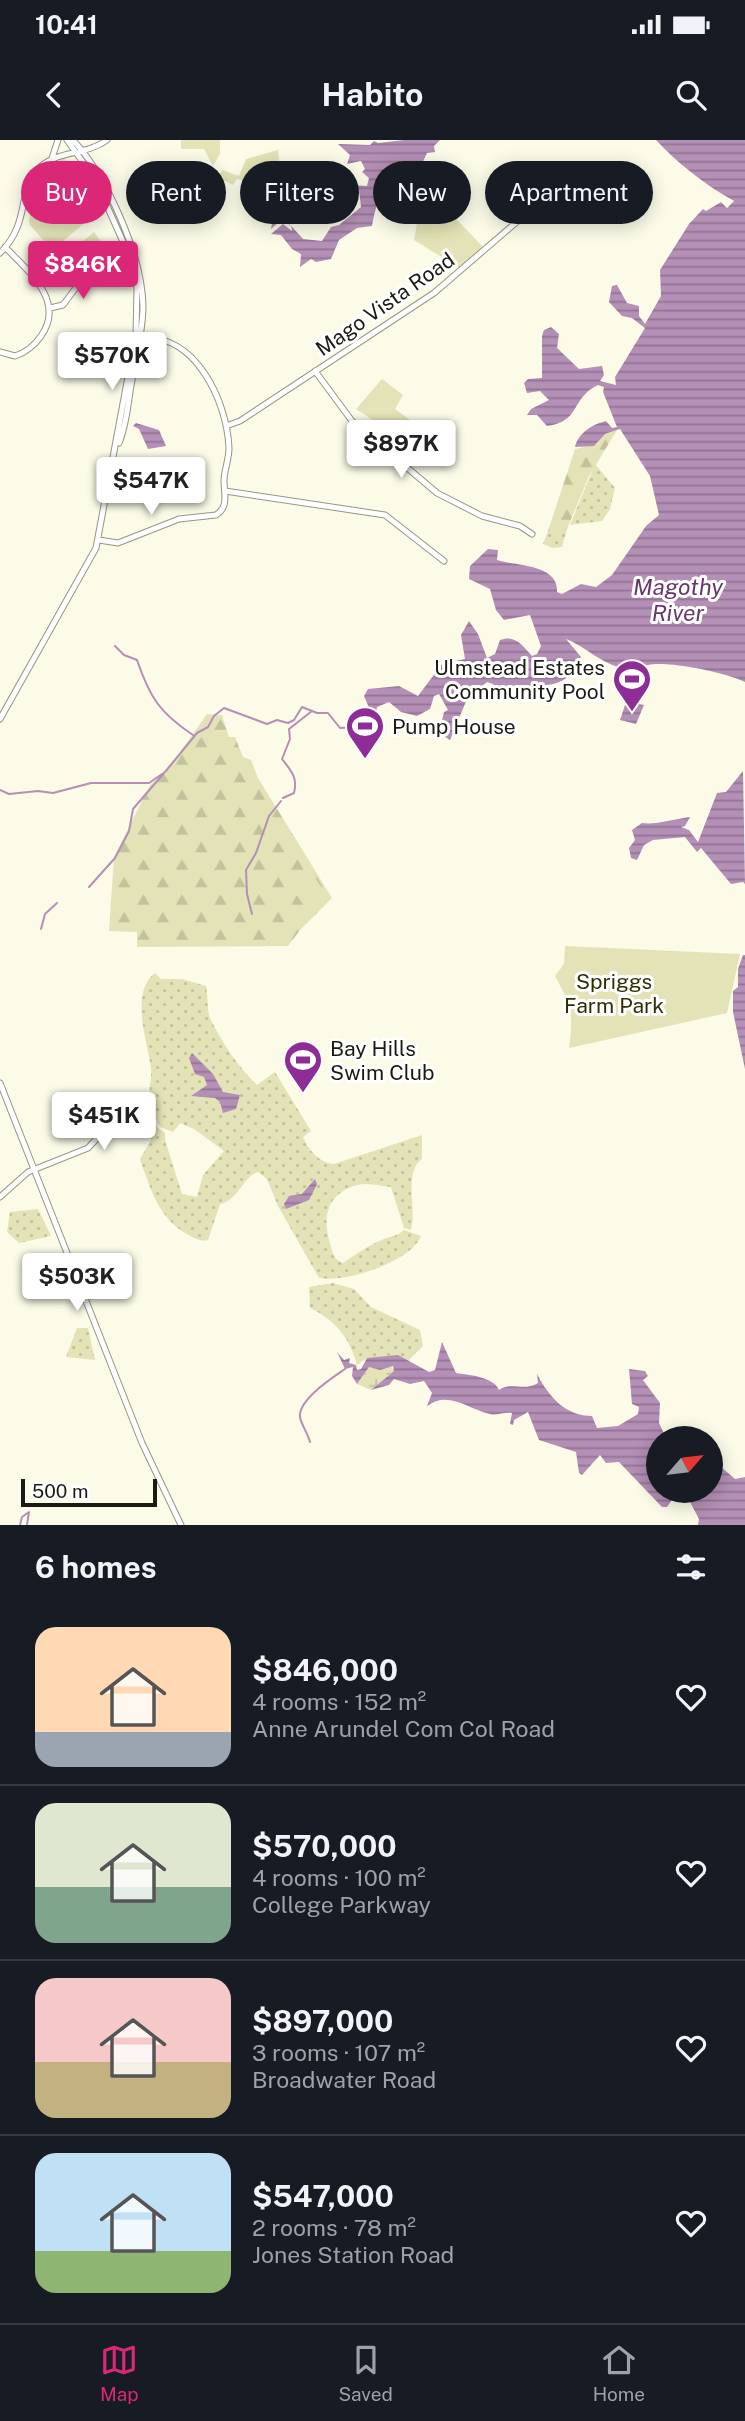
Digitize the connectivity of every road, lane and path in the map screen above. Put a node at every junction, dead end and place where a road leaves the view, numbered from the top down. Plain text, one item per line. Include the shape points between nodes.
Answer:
1 (58, 140) edge
2 (67, 140) edge
3 (73, 140) edge
4 (107, 140) edge
5 (94, 148) junction
6 (80, 152) junction
7 (70, 154) junction
8 (52, 158) junction
9 (83, 161) edge
10 (84, 161) edge
11 (88, 161) edge
12 (92, 161) edge
13 (112, 210) edge
14 (112, 217) edge
15 (514, 224) edge
16 (118, 229) junction
17 (127, 245) junction
18 (5, 247) junction
19 (116, 252) junction
20 (0, 253) edge
21 (106, 268) junction
22 (137, 288) junction
23 (50, 308) junction
24 (142, 314) junction
25 (138, 338) junction
26 (158, 340) junction
27 (0, 352) edge
28 (315, 371) junction
29 (128, 405) junction
30 (121, 416) junction
31 (226, 426) junction
32 (123, 433) junction
33 (116, 450) junction
34 (225, 491) junction
35 (532, 534) dead end
36 (99, 540) junction
37 (444, 561) dead end
38 (0, 719) edge
39 (0, 1083) edge
40 (86, 1148) dead end
41 (34, 1169) junction
42 (0, 1197) edge
43 (181, 1525) edge

1 - 8 street
2 - 6 street
3 - 5 street
3 - 6 street
4 - 5 street
5 - 6 street
5 - 12 street
6 - 7 street
6 - 10 street
6 - 11 street
7 - 8 street
7 - 9 street
8 - 18 street via 31,179 20,224
13 - 17 street
14 - 16 street
15 - 28 street, Mago Vista Road via 434,293
16 - 17 street
16 - 19 street
17 - 19 street
17 - 22 street
17 - 24 street via 139,275
18 - 20 street
18 - 23 street via 41,286
19 - 21 street
21 - 22 street via 125,269
21 - 23 street via 81,281 63,305
22 - 25 street
23 - 27 street via 47,326 37,341 20,355
24 - 25 street
24 - 26 street via 146,330
25 - 26 street
25 - 29 street
25 - 30 street
26 - 31 street via 205,370
28 - 31 street, Mago Vista Road
28 - 35 street via 352,421 437,493
29 - 30 street
29 - 32 street
30 - 32 street
30 - 33 street
31 - 34 street
32 - 33 street
33 - 36 street
34 - 36 street via 224,508 216,515 179,519 118,543
34 - 37 street via 386,515
36 - 38 street
39 - 41 street
40 - 41 street
41 - 42 street
41 - 43 street via 142,1443

